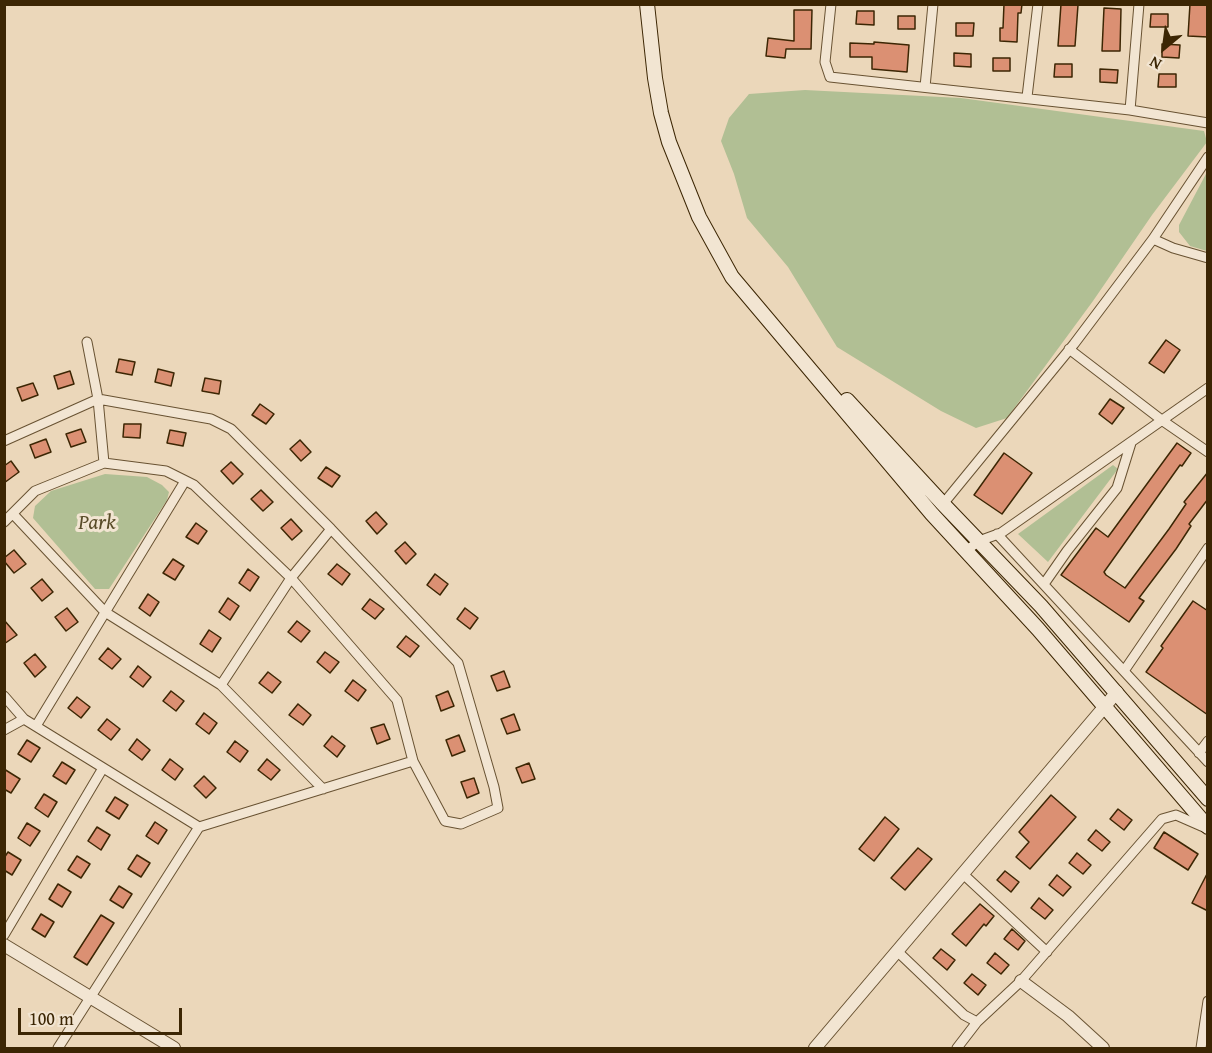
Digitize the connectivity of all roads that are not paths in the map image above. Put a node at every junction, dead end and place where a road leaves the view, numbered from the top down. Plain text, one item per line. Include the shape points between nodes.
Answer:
1 (647, 4) edge
2 (654, 4) edge
3 (831, 4) edge
4 (933, 4) edge
5 (1038, 4) edge
6 (1139, 4) edge
7 (925, 87) junction
8 (1027, 98) junction
9 (1130, 110) junction
10 (1208, 123) edge
11 (1208, 158) edge
12 (1153, 239) junction
13 (1208, 258) edge
14 (87, 342) dead end
15 (1070, 349) junction
16 (1208, 388) edge
17 (98, 399) junction
18 (1162, 421) junction
19 (4, 441) edge
20 (1131, 443) junction
21 (1208, 452) edge
22 (104, 463) junction
23 (185, 481) junction
24 (943, 504) junction
25 (12, 514) junction
26 (4, 522) edge
27 (331, 529) junction
28 (997, 534) junction
29 (979, 541) junction
30 (1208, 548) edge
31 (966, 551) junction
32 (291, 578) junction
33 (1044, 584) junction
34 (105, 612) junction
35 (1124, 671) junction
36 (221, 685) junction
37 (1117, 692) junction
38 (4, 696) edge
39 (1104, 708) junction
40 (24, 719) junction
41 (36, 726) junction
42 (4, 730) edge
43 (1208, 741) edge
44 (1199, 753) junction
45 (413, 761) junction
46 (1208, 762) edge
47 (103, 768) junction
48 (323, 789) junction
49 (1208, 799) edge
50 (199, 827) junction
51 (1208, 828) edge
52 (963, 874) junction
53 (4, 934) edge
54 (4, 945) edge
55 (897, 951) junction
56 (1047, 952) junction
57 (1021, 981) junction
58 (90, 997) junction
59 (1208, 1001) edge
60 (977, 1022) junction
61 (58, 1048) edge
62 (174, 1048) edge
63 (815, 1048) edge
64 (957, 1048) edge
65 (1103, 1048) edge
66 (1201, 1048) edge

1 - 31 main road via 655,78 669,142 699,217 724,265
2 - 24 main road via 672,126 702,208 727,255 776,321
3 - 7 street via 825,62 830,77
4 - 7 street
5 - 8 street
6 - 9 street
7 - 8 street
8 - 9 street
9 - 10 street
11 - 12 street
12 - 13 street
12 - 15 street
14 - 17 street
15 - 18 street
15 - 24 street
16 - 18 street
17 - 19 street
17 - 22 street
17 - 27 street via 211,419 231,429
18 - 20 street
18 - 21 street
20 - 28 street
20 - 33 street via 1117,488
22 - 23 street via 166,471
22 - 25 street via 35,491
23 - 32 street via 194,485
23 - 34 street
24 - 29 main road
25 - 26 street
25 - 34 street
27 - 32 street
27 - 45 street via 458,663 498,808 461,824 445,821
28 - 29 street
28 - 33 street
29 - 31 street
29 - 37 main road
30 - 35 street
31 - 39 main road
32 - 36 street
32 - 45 street via 397,700
33 - 35 street
34 - 36 street
34 - 41 street
35 - 44 street
36 - 48 street
37 - 39 street
37 - 49 main road
38 - 40 street
39 - 51 main road
39 - 52 street
40 - 41 street
40 - 42 street
41 - 47 street
43 - 44 street
44 - 46 street
45 - 48 street
47 - 50 street
47 - 53 street
48 - 50 street
50 - 58 street
51 - 56 street via 1176,815 1162,819
52 - 55 street
52 - 56 street
54 - 58 street
55 - 60 street via 964,1015
55 - 63 street
56 - 57 street
57 - 60 street
57 - 65 street
58 - 61 street
58 - 62 street
59 - 66 street
60 - 64 street

